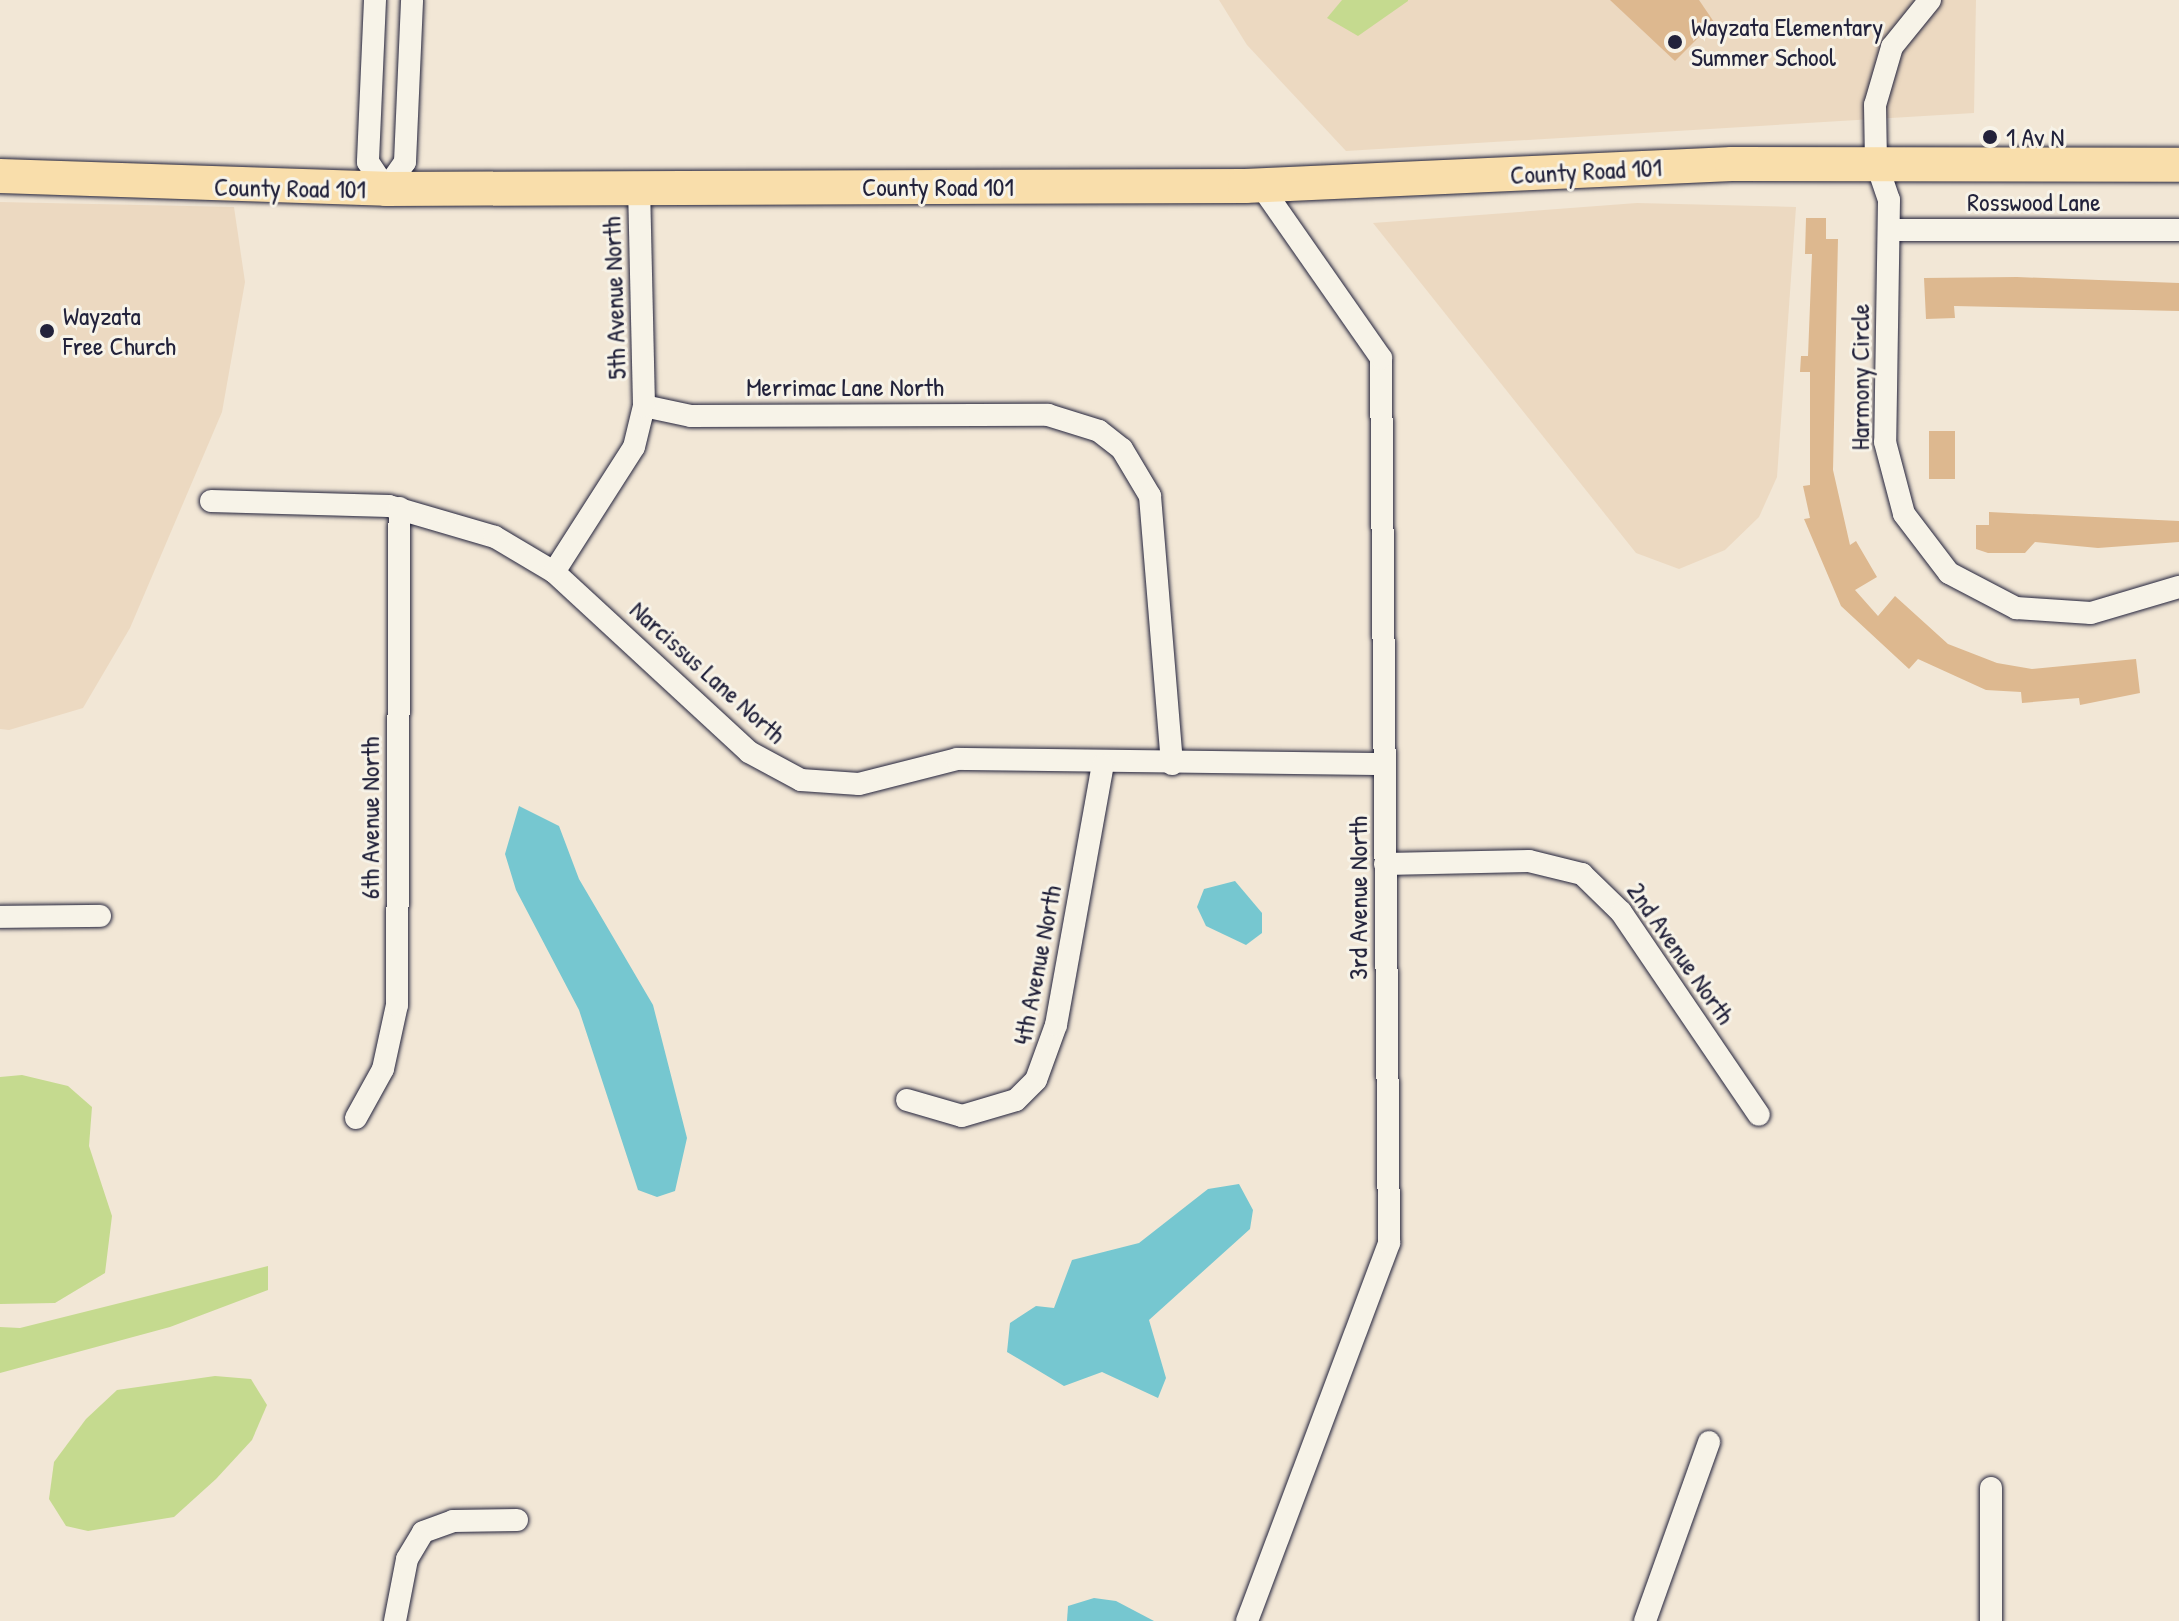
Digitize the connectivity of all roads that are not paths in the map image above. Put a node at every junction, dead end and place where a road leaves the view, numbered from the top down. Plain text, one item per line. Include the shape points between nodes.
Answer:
1 (375, 0) edge
2 (412, 0) edge
3 (1930, 0) edge
4 (1876, 162) junction
5 (2179, 165) edge
6 (0, 176) edge
7 (1261, 186) junction
8 (386, 189) junction
9 (639, 189) junction
10 (1889, 230) junction
11 (2179, 230) edge
12 (644, 406) junction
13 (211, 501) dead end
14 (400, 508) junction
15 (554, 572) junction
16 (2179, 587) edge
17 (1172, 764) junction
18 (1385, 764) junction
19 (1103, 765) junction
20 (1385, 864) junction
21 (100, 916) dead end
22 (0, 917) edge
23 (907, 1100) dead end
24 (1759, 1115) dead end
25 (356, 1118) dead end
26 (1709, 1442) dead end
27 (1991, 1488) dead end
28 (517, 1520) dead end
29 (395, 1621) edge
30 (1247, 1621) edge
31 (1645, 1621) edge
32 (1991, 1621) edge

1 - 8 street via 368,162
2 - 8 street via 405,162
3 - 4 street via 1908,20 1882,76
4 - 5 main road, County Road 101
4 - 7 main road, County Road 101
4 - 10 street, Harmony Circle via 1889,195
6 - 8 main road, County Road 101
7 - 9 main road, County Road 101
7 - 18 street, 3rd Avenue North via 1381,358
8 - 9 main road, County Road 101
9 - 12 street, 5th Avenue North
10 - 11 street, Rosswood Lane
10 - 16 street, Harmony Circle via 1885,442 1904,514 1923,545 1949,573 2016,608 2091,613
12 - 15 street, 5th Avenue North via 634,447
12 - 17 street, Merrimac Lane North via 691,416 1048,415 1099,431 1122,449 1150,496
13 - 14 street, Narcissus Lane North
14 - 15 street, Narcissus Lane North via 495,537
14 - 25 street, 6th Avenue North via 397,1005 383,1069
15 - 19 street, Narcissus Lane North via 749,752 801,780 859,784 957,759
17 - 18 street, Narcissus Lane North
17 - 19 street, Narcissus Lane North
18 - 20 street, 3rd Avenue North
19 - 23 street, 4th Avenue North via 1056,1025 1036,1080 1016,1100 962,1116
20 - 24 street, 2nd Avenue North via 1529,861 1582,874 1621,912
20 - 30 street, 3rd Avenue North via 1389,1243
21 - 22 street
26 - 31 street
27 - 32 street
28 - 29 street via 453,1521 423,1532 407,1559

